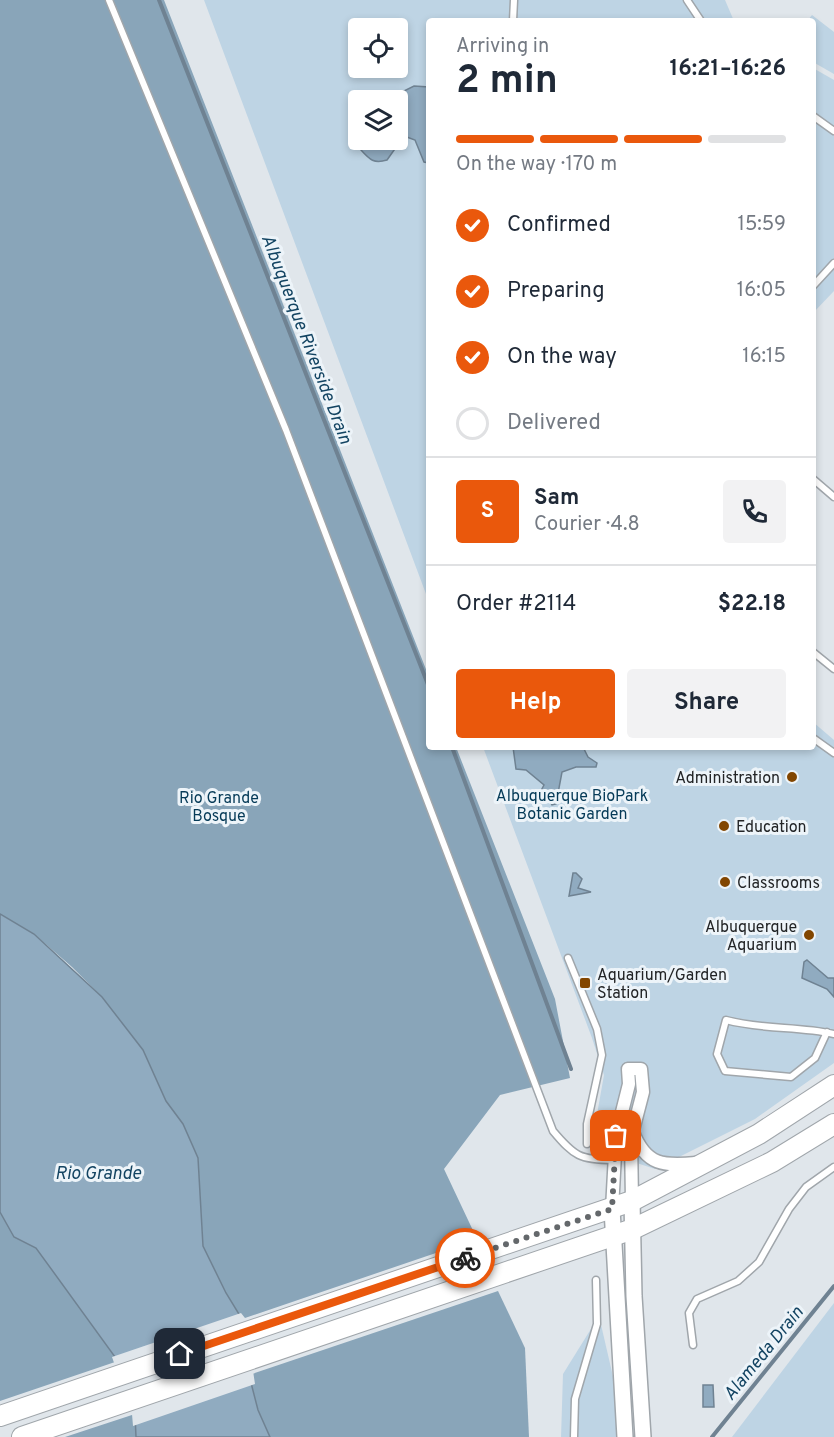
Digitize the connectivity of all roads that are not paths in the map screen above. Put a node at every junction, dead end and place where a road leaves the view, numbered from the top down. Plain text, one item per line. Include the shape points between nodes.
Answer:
1 (109, 0) edge
2 (514, 0) edge
3 (687, 0) edge
4 (513, 18) edge
5 (699, 18) edge
6 (816, 119) edge
7 (834, 131) edge
8 (834, 263) edge
9 (816, 283) edge
10 (816, 482) edge
11 (834, 497) edge
12 (816, 654) edge
13 (834, 669) edge
14 (816, 740) edge
15 (834, 753) edge
16 (568, 958) dead end
17 (830, 1033) edge
18 (834, 1085) edge
19 (834, 1124) edge
20 (633, 1131) junction
21 (587, 1144) dead end
22 (614, 1160) junction
23 (709, 1161) junction
24 (834, 1167) edge
25 (632, 1201) junction
26 (612, 1209) junction
27 (633, 1229) junction
28 (613, 1235) junction
29 (596, 1280) dead end
30 (693, 1345) dead end
31 (0, 1416) edge
32 (22, 1437) edge
33 (574, 1437) edge
34 (625, 1437) edge
35 (643, 1437) edge

1 - 22 lane via 286,430 553,1131 572,1153 585,1159
2 - 4 lane
3 - 5 lane
6 - 7 lane
8 - 9 lane
10 - 11 lane
12 - 13 lane
14 - 15 lane
16 - 21 lane via 597,1029 602,1054 587,1124
17 - 17 lane via 755,1028 726,1020 717,1054 725,1071 791,1077 815,1058
18 - 23 main road
19 - 27 main road via 772,1162
20 - 22 street via 643,1092 640,1069 628,1069 629,1084
20 - 23 street via 644,1153 658,1163
20 - 25 street
22 - 26 street
23 - 25 main road
24 - 30 lane via 800,1194 759,1262 738,1281 697,1299 689,1313
25 - 26 main road
25 - 27 street
26 - 28 street
26 - 31 main road
27 - 28 main road
27 - 35 street
28 - 32 main road
28 - 34 street
29 - 33 lane via 597,1324 575,1399

